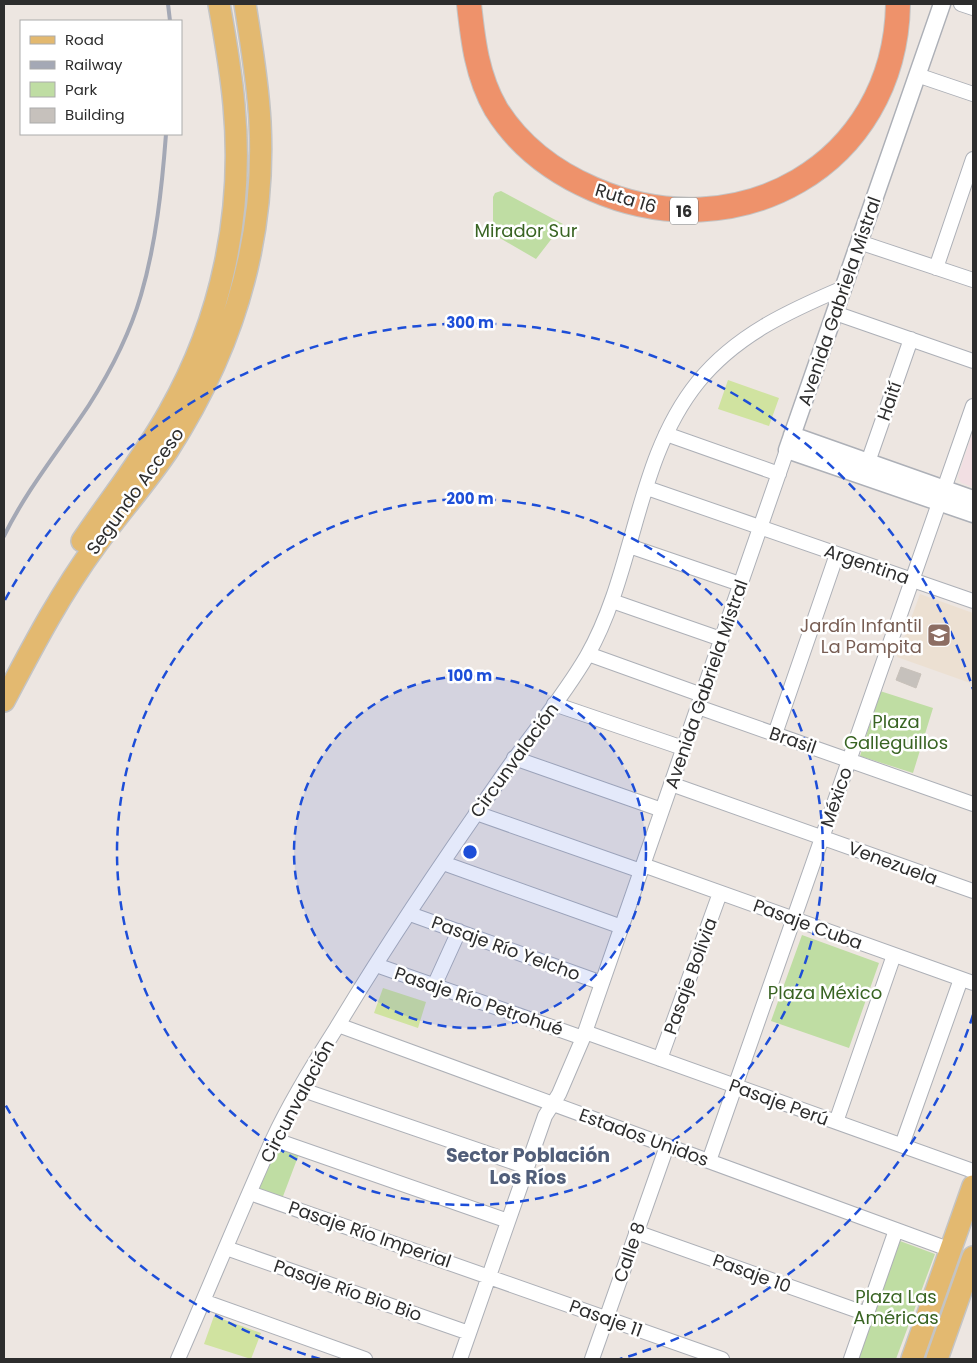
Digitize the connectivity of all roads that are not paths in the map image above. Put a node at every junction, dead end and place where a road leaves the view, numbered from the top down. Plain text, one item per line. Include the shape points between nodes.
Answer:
1 (219, 4) edge
2 (245, 4) edge
3 (469, 4) edge
4 (898, 4) edge
5 (942, 4) edge
6 (960, 4) edge
7 (973, 8) edge
8 (917, 75) junction
9 (973, 94) edge
10 (973, 159) edge
11 (859, 242) junction
12 (936, 268) junction
13 (973, 280) edge
14 (843, 288) junction
15 (834, 313) junction
16 (911, 339) junction
17 (973, 361) edge
18 (973, 406) edge
19 (666, 434) junction
20 (790, 442) junction
21 (868, 462) junction
22 (778, 474) junction
23 (647, 488) junction
24 (942, 496) junction
25 (973, 499) edge
26 (973, 514) edge
27 (760, 528) junction
28 (629, 546) junction
29 (837, 554) junction
30 (912, 580) junction
31 (740, 584) junction
32 (612, 601) junction
33 (973, 601) edge
34 (721, 639) junction
35 (588, 654) junction
36 (4, 672) edge
37 (4, 701) edge
38 (700, 701) junction
39 (554, 704) junction
40 (775, 734) junction
41 (683, 748) junction
42 (514, 758) junction
43 (849, 760) junction
44 (671, 784) junction
45 (973, 804) edge
46 (662, 810) junction
47 (476, 813) junction
48 (822, 838) junction
49 (443, 863) junction
50 (642, 868) junction
51 (973, 891) edge
52 (720, 892) junction
53 (410, 914) junction
54 (794, 919) junction
55 (622, 926) junction
56 (459, 931) junction
57 (894, 955) junction
58 (376, 965) junction
59 (967, 981) edge
60 (602, 983) junction
61 (434, 986) junction
62 (338, 1025) junction
63 (584, 1035) junction
64 (660, 1059) junction
65 (735, 1086) junction
66 (300, 1088) junction
67 (554, 1104) junction
68 (836, 1122) junction
69 (273, 1139) junction
70 (902, 1145) junction
71 (667, 1146) junction
72 (709, 1161) junction
73 (527, 1167) junction
74 (973, 1171) edge
75 (973, 1186) edge
76 (250, 1193) junction
77 (508, 1221) junction
78 (896, 1230) junction
79 (636, 1232) junction
80 (226, 1248) junction
81 (951, 1250) junction
82 (973, 1257) edge
83 (489, 1276) junction
84 (941, 1278) junction
85 (968, 1287) edge
86 (203, 1300) junction
87 (867, 1314) junction
88 (606, 1318) junction
89 (469, 1333) junction
90 (178, 1359) edge
91 (365, 1359) edge
92 (460, 1359) edge
93 (592, 1359) edge
94 (722, 1359) edge
95 (851, 1359) edge
96 (912, 1359) edge
97 (937, 1359) edge

1 - 36 main road, Segundo Acceso via 234,107 236,168 227,258 214,311 194,364 168,414 55,583
2 - 37 main road, Segundo Acceso via 258,96 260,169 251,250 234,317 198,398 168,450 81,567 43,628
3 - 4 highway, Ruta 16 / 16 via 474,47 485,86 506,123 529,149 567,176 610,196 646,207 682,211 717,209 769,196 803,178 833,154 858,126 884,79 894,48
5 - 8 street, Avenida Gabriela Mistral
6 - 7 street
8 - 9 street
8 - 11 street, Avenida Gabriela Mistral
10 - 12 street
11 - 12 street
11 - 14 street, Avenida Gabriela Mistral
12 - 13 street
14 - 15 street, Avenida Gabriela Mistral
14 - 19 street, Circunvalación via 785,313 736,344 696,384
15 - 16 street
15 - 20 street, Avenida Gabriela Mistral
16 - 17 street
16 - 21 street, Haití
18 - 24 street, México
19 - 22 street
19 - 23 street, Circunvalación
20 - 21 street
20 - 22 street, Avenida Gabriela Mistral
20 - 24 street
21 - 24 street
22 - 27 street, Avenida Gabriela Mistral
23 - 27 street, Argentina
23 - 28 street, Circunvalación
24 - 25 street
24 - 26 street
24 - 30 street, México
27 - 29 street, Argentina
27 - 31 street, Avenida Gabriela Mistral
28 - 31 street
28 - 32 street, Circunvalación
29 - 30 street, Argentina
29 - 40 street
30 - 33 street, Argentina
30 - 43 street, México
31 - 34 street, Avenida Gabriela Mistral
32 - 34 street
32 - 35 street, Circunvalación
34 - 38 street, Avenida Gabriela Mistral
35 - 38 street, Brasil
35 - 39 street, Circunvalación
38 - 40 street, Brasil
38 - 41 street, Avenida Gabriela Mistral
39 - 41 street
39 - 42 street, Circunvalación
40 - 43 street, Brasil
41 - 44 street, Avenida Gabriela Mistral
42 - 46 street
42 - 47 street, Circunvalación
43 - 45 street, Brasil
43 - 48 street, México
44 - 46 street, Avenida Gabriela Mistral
44 - 48 street, Venezuela
46 - 50 street, Avenida Gabriela Mistral
47 - 49 street, Circunvalación
47 - 50 street, Pasaje Cuba
48 - 51 street, Venezuela
48 - 54 street, México
49 - 53 street, Circunvalación
49 - 55 street
50 - 52 street, Pasaje Cuba
50 - 55 street, Avenida Gabriela Mistral
52 - 54 street, Pasaje Cuba
52 - 64 street, Pasaje Bolivia
53 - 56 street, Pasaje Río Yelcho
53 - 58 street, Circunvalación
54 - 57 street, Pasaje Cuba
54 - 65 street, México
55 - 60 street, Avenida Gabriela Mistral
56 - 60 street, Pasaje Río Yelcho
56 - 61 street
57 - 59 street, Pasaje Cuba
57 - 68 street
58 - 61 street, Pasaje Río Petrohué
58 - 62 street, Circunvalación
59 - 70 street
60 - 63 street, Avenida Gabriela Mistral
61 - 63 street, Pasaje Río Petrohué
62 - 66 street, Circunvalación
62 - 67 street, Estados Unidos
63 - 64 street, Pasaje Perú
63 - 67 street, Avenida Gabriela Mistral
64 - 65 street, Pasaje Perú
65 - 68 street, Pasaje Perú
65 - 72 street, México
66 - 69 street, Circunvalación
66 - 73 street
67 - 71 street, Estados Unidos
67 - 73 street, Avenida Gabriela Mistral via 545,1116
68 - 70 street, Pasaje Perú
69 - 76 street, Circunvalación
69 - 77 street
70 - 74 street, Pasaje Perú
71 - 72 street, Estados Unidos
71 - 79 street, Calle 8
72 - 78 street, Estados Unidos
73 - 77 street, Avenida Gabriela Mistral
75 - 81 main road
76 - 80 street, Circunvalación
76 - 83 street, Pasaje Río Imperial
77 - 83 street, Avenida Gabriela Mistral
78 - 81 street, Estados Unidos
78 - 87 street
79 - 87 street, Pasaje 10
79 - 88 street, Calle 8
80 - 86 street, Circunvalación
80 - 89 street, Pasaje Río Bio Bio
81 - 84 main road
82 - 85 main road
83 - 88 street, Pasaje 11
83 - 89 street, Avenida Gabriela Mistral
84 - 85 street
84 - 96 main road
85 - 97 main road
86 - 90 street, Circunvalación
86 - 91 street
87 - 95 street
88 - 93 street, Calle 8
88 - 94 street, Pasaje 11
89 - 92 street, Avenida Gabriela Mistral

